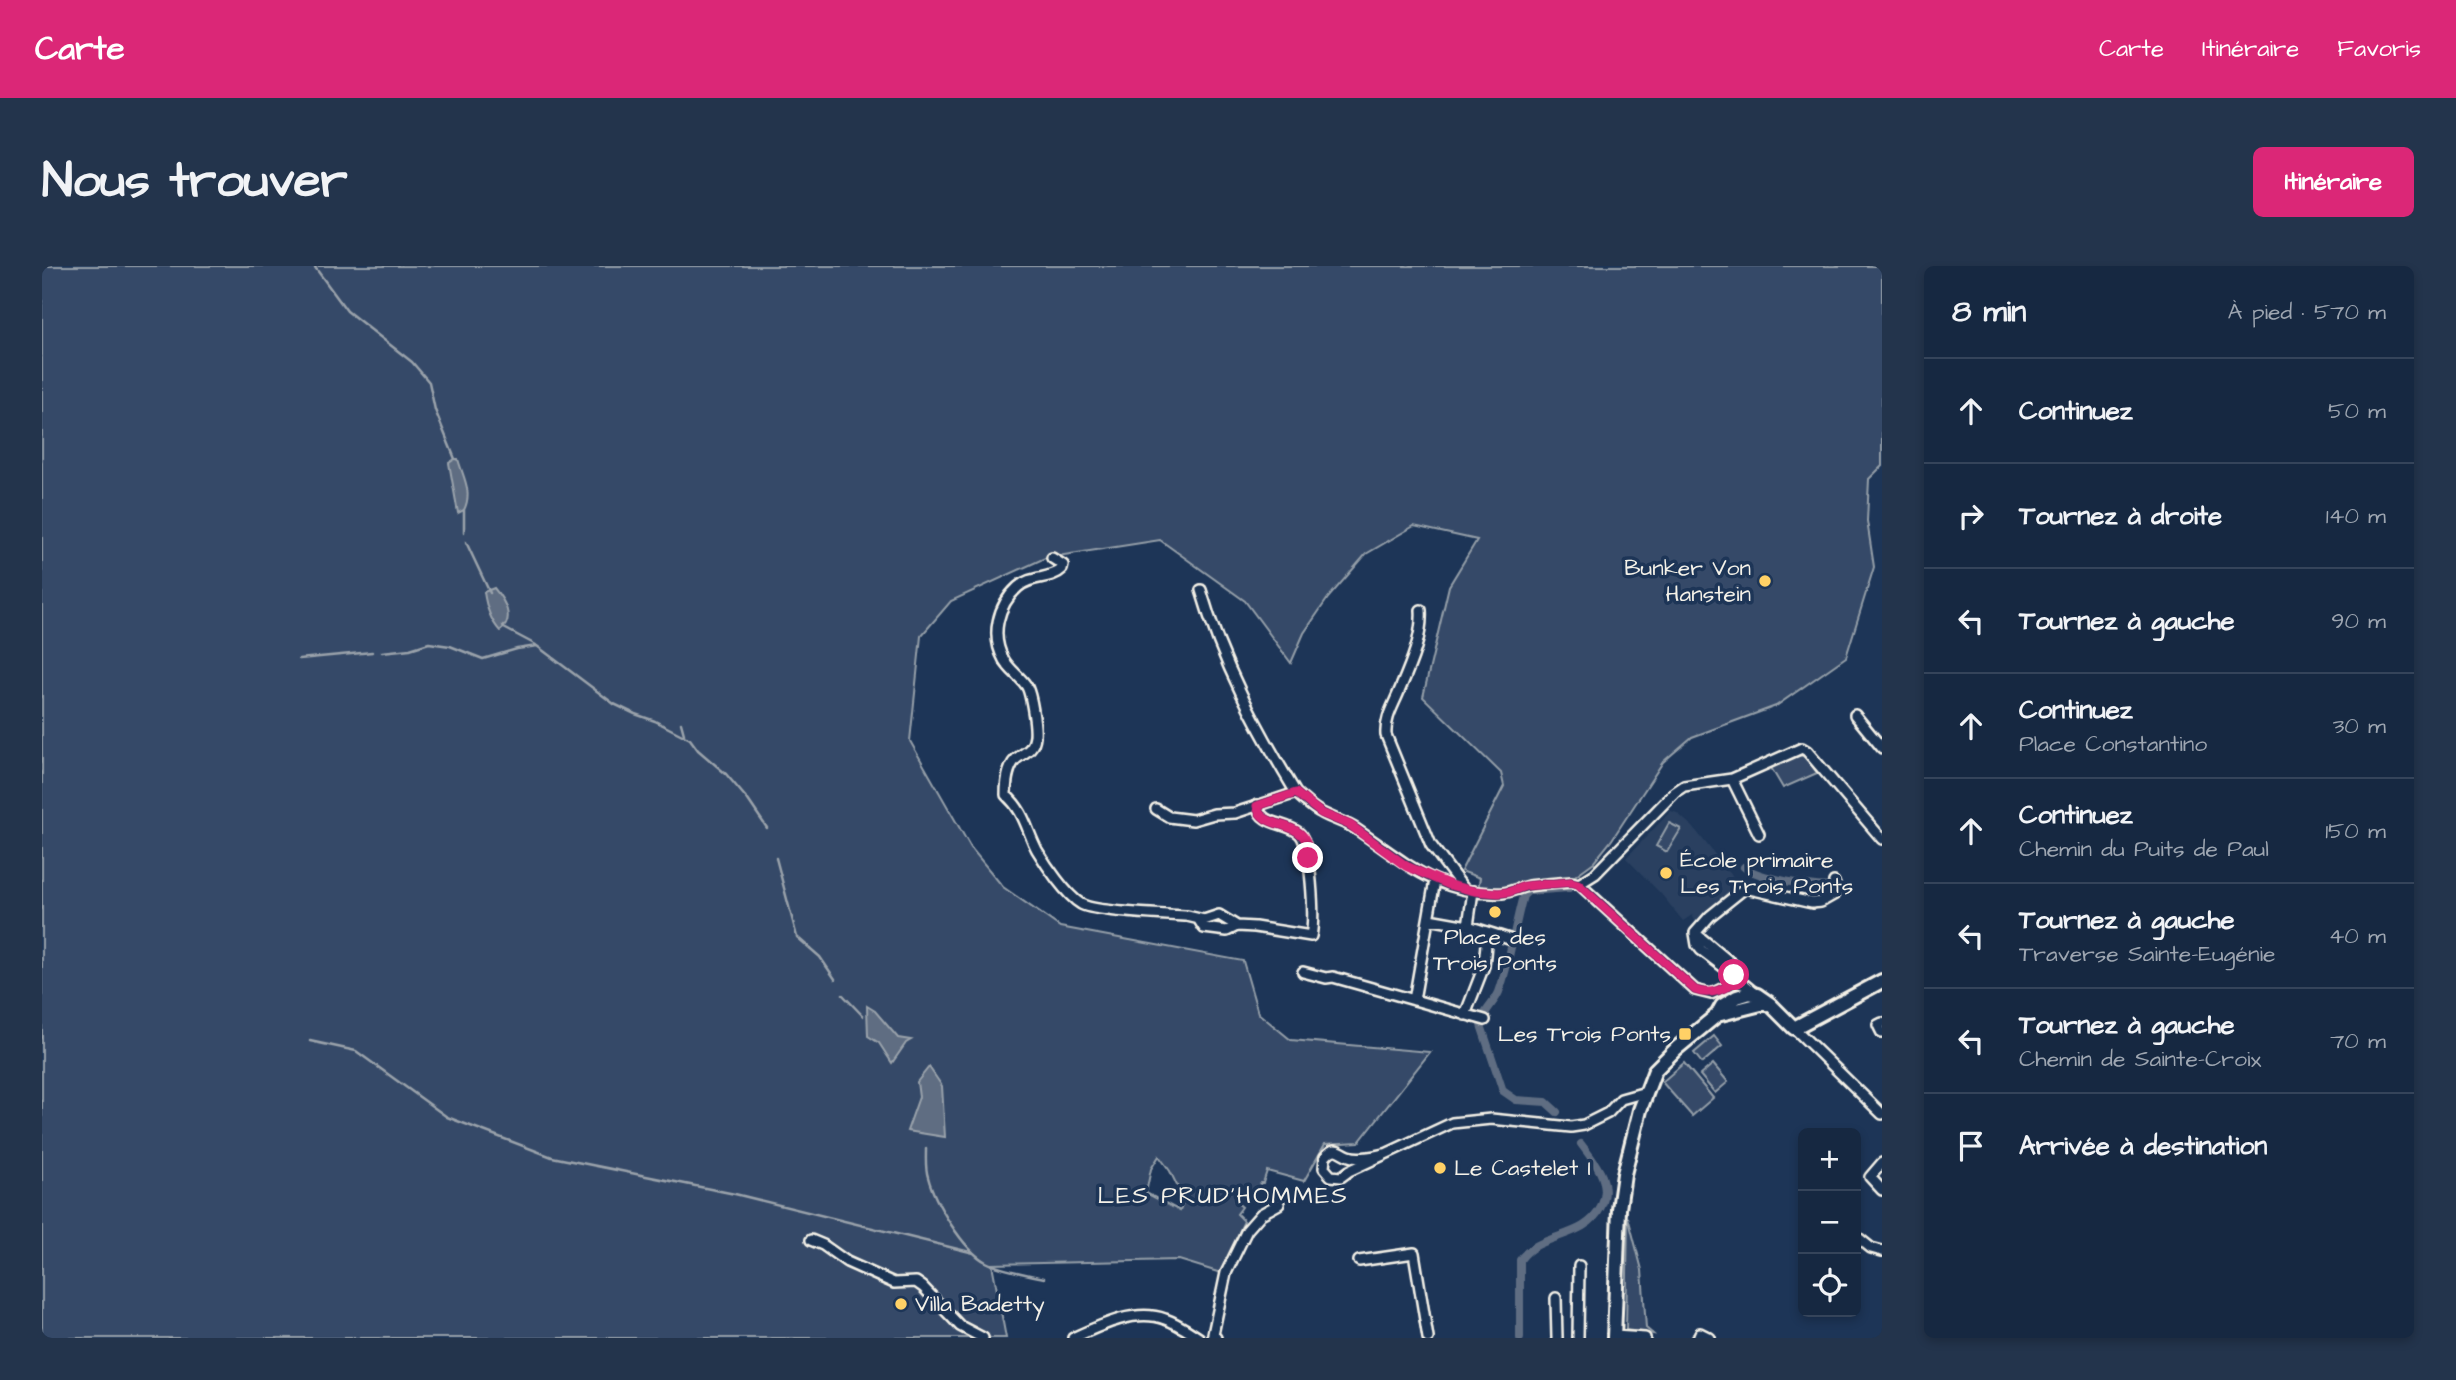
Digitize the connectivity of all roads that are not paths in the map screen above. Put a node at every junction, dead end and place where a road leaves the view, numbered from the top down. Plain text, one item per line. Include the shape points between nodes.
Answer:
1 (1052, 558) dead end
2 (1201, 590) dead end
3 (1421, 610) dead end
4 (1855, 715) dead end
5 (1882, 748) edge
6 (1732, 779) junction
7 (1296, 793) junction
8 (1257, 806) junction
9 (1156, 809) dead end
10 (1759, 834) dead end
11 (1882, 839) edge
12 (1436, 880) junction
13 (1834, 882) dead end
14 (1578, 884) junction
15 (1469, 890) junction
16 (1429, 919) junction
17 (1199, 920) junction
18 (1237, 926) junction
19 (1468, 926) junction
20 (1487, 933) junction
21 (1508, 939) dead end
22 (1303, 972) dead end
23 (1737, 980) junction
24 (1882, 981) edge
25 (1757, 995) junction
26 (1414, 1000) junction
27 (1770, 1004) junction
28 (1465, 1014) junction
29 (1717, 1014) junction
30 (1482, 1019) dead end
31 (1882, 1023) edge
32 (1794, 1028) junction
33 (1882, 1033) edge
34 (1644, 1098) junction
35 (1882, 1114) edge
36 (1384, 1154) junction
37 (1349, 1156) junction
38 (1882, 1163) edge
39 (1349, 1171) junction
40 (1882, 1190) edge
41 (1279, 1204) dead end
42 (811, 1240) dead end
43 (1861, 1240) edge
44 (1882, 1251) edge
45 (1359, 1261) dead end
46 (1579, 1266) dead end
47 (1556, 1298) dead end
48 (1618, 1337) edge
49 (982, 1338) edge
50 (1073, 1338) edge
51 (1199, 1338) edge
52 (1216, 1338) edge
53 (1428, 1338) edge
54 (1557, 1338) edge
55 (1578, 1338) edge
56 (1645, 1338) edge
57 (1698, 1338) edge
58 (1710, 1338) edge

1 - 17 street via 1062,569 1018,587 998,617 1003,659 1029,691 1035,736 1026,754 1011,766 1006,795 1018,806 1044,862 1082,905
2 - 7 street via 1245,703
3 - 15 street via 1418,639 1385,720 1386,735 1431,845
4 - 5 street
6 - 10 street
6 - 11 street via 1802,748
6 - 14 street via 1684,786 1675,792 1609,861
7 - 8 street
7 - 12 street via 1406,866
8 - 9 street via 1194,820 1169,817
8 - 18 street via 1264,818 1298,831 1306,841 1313,926 1311,936
12 - 15 street
12 - 16 street
13 - 23 street via 1835,894 1812,903 1745,888 1695,933 1701,950
14 - 15 street via 1525,886 1509,892
14 - 23 street via 1695,990 1711,994
15 - 19 street
16 - 19 street
16 - 26 street
17 - 18 street via 1219,915
17 - 18 street via 1203,928 1227,931
19 - 20 street
20 - 21 street
20 - 28 street via 1483,966
22 - 26 street
23 - 25 street
24 - 32 street
25 - 27 street
25 - 29 street via 1737,997
26 - 28 street
27 - 29 street
27 - 32 street
28 - 30 street
29 - 34 street via 1655,1070
31 - 33 street via 1878,1025
32 - 35 street
34 - 36 street via 1621,1099 1608,1113 1584,1125 1491,1119 1445,1125
34 - 48 street via 1619,1209 1622,1280
36 - 37 street
36 - 39 street
37 - 39 street
37 - 39 street via 1335,1150 1323,1162 1331,1176 1341,1177
38 - 40 street via 1870,1177
41 - 52 street via 1253,1222 1227,1269 1213,1334
42 - 49 street via 894,1283 916,1282 960,1326
43 - 44 street
45 - 53 street via 1414,1253
46 - 55 street
47 - 54 street
48 - 56 street
50 - 51 street via 1113,1321 1139,1317 1163,1318
57 - 58 street via 1700,1333

